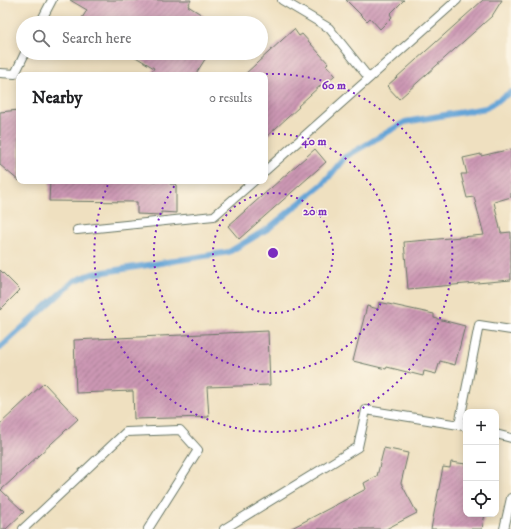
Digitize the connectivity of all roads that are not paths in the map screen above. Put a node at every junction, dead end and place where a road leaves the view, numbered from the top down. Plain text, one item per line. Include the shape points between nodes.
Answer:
1 (52, 0) edge
2 (282, 0) edge
3 (457, 0) edge
4 (44, 16) edge
5 (22, 60) edge
6 (0, 73) edge
7 (369, 78) junction
8 (268, 168) edge
9 (251, 184) edge
10 (77, 230) dead end
11 (511, 330) edge
12 (462, 426) edge
13 (499, 435) edge
14 (511, 438) edge
15 (511, 498) edge
16 (24, 529) edge
17 (148, 529) edge
18 (224, 529) edge
19 (504, 529) edge

1 - 4 lane
2 - 7 lane via 329,28
3 - 7 lane
5 - 6 lane via 15,74
7 - 8 lane
9 - 10 lane via 214,216
11 - 12 lane via 480,325
12 - 18 lane via 366,410 358,447
13 - 14 lane
15 - 19 lane
16 - 17 lane via 126,432 180,430 198,450

